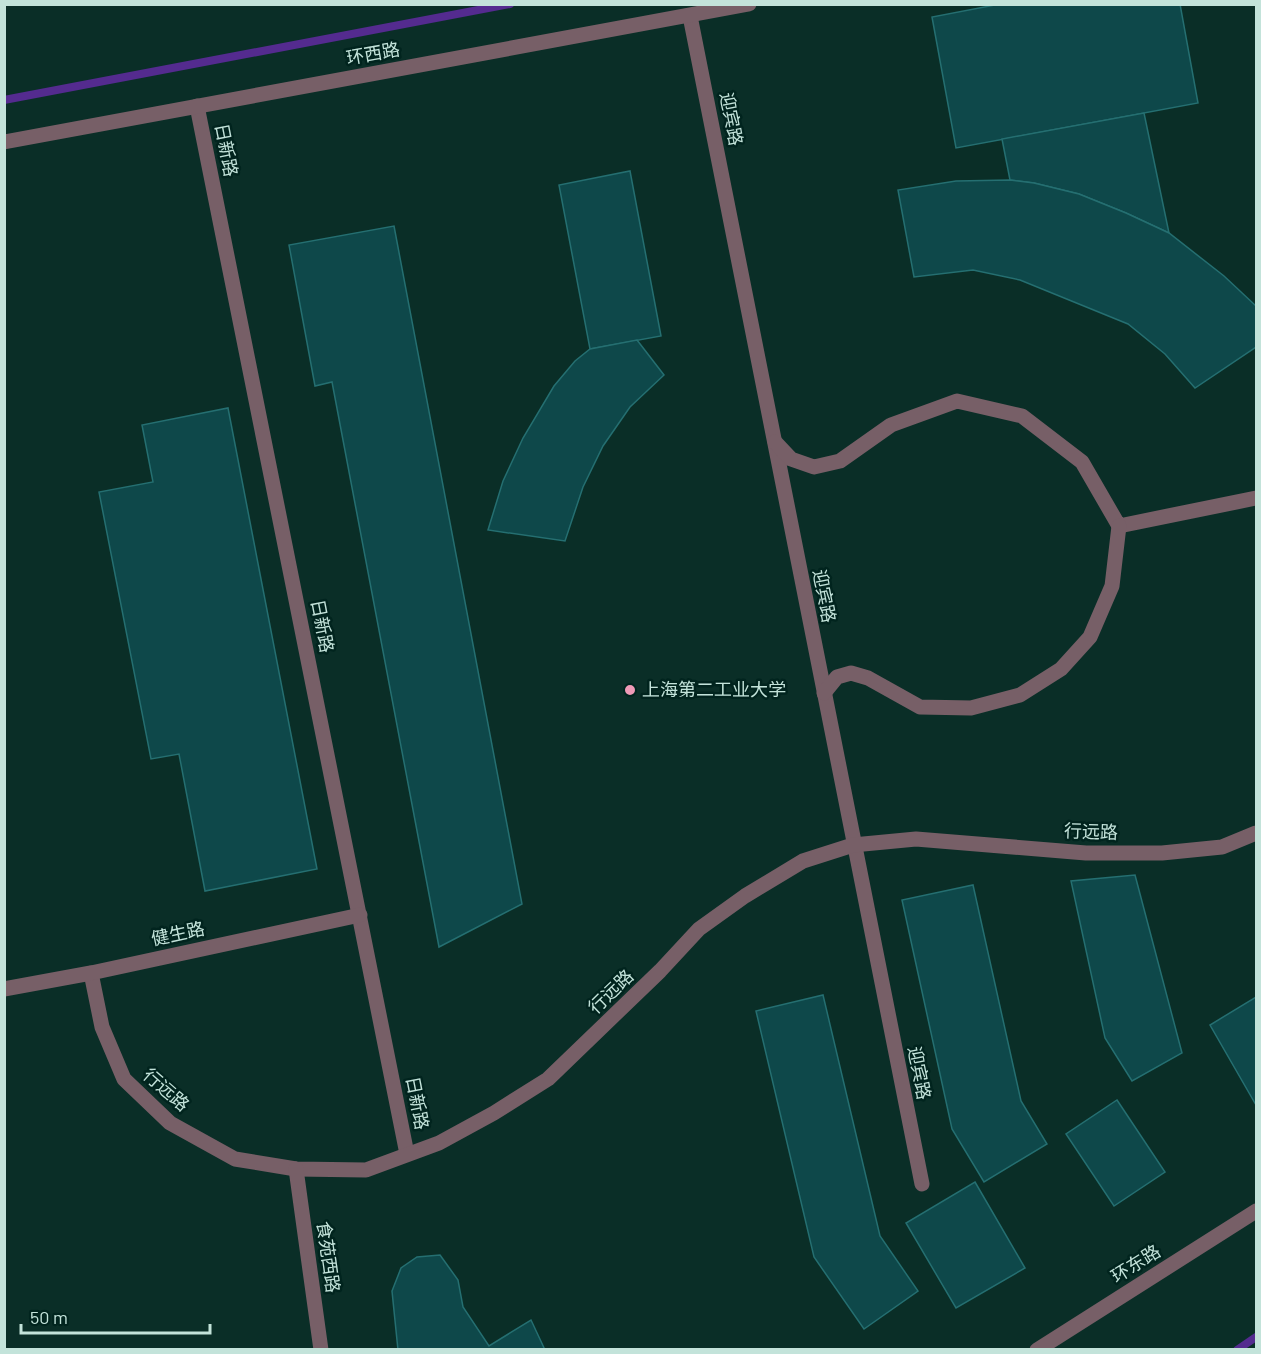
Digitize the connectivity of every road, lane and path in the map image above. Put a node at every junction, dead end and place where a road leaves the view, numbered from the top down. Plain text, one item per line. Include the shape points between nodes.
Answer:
1 (749, 4) edge
2 (690, 16) junction
3 (197, 106) junction
4 (4, 142) edge
5 (774, 440) junction
6 (1257, 498) edge
7 (1119, 526) junction
8 (824, 693) junction
9 (1257, 833) edge
10 (854, 845) junction
11 (360, 915) junction
12 (91, 973) junction
13 (4, 989) edge
14 (407, 1154) junction
15 (296, 1169) junction
16 (922, 1184) dead end
17 (1257, 1211) edge
18 (321, 1350) edge
19 (1037, 1350) edge

1 - 2 street, 环西路
2 - 3 street, 环西路
2 - 5 street, 迎宾路
3 - 4 street, 环西路
3 - 11 street, 日新路
5 - 7 street via 791,459 814,467 840,461 891,425 957,401 1022,416 1082,462
5 - 8 street, 迎宾路
6 - 7 street
7 - 8 street via 1112,586 1090,637 1061,669 1020,695 971,708 920,707 868,678 851,673 837,677
8 - 10 street, 迎宾路
9 - 10 street, 行远路 via 1222,847 1162,853 1086,854 916,839
10 - 14 street, 行远路 via 803,861 745,896 699,929 548,1079 439,1143
10 - 16 street, 迎宾路
11 - 12 street, 健生路
11 - 14 street, 日新路
12 - 13 street, 健生路
12 - 15 street, 行远路 via 102,1027 124,1079 131,1086 170,1123 235,1158
14 - 15 street, 行远路 via 366,1170
15 - 18 street, 食苑西路
17 - 19 street, 环东路

